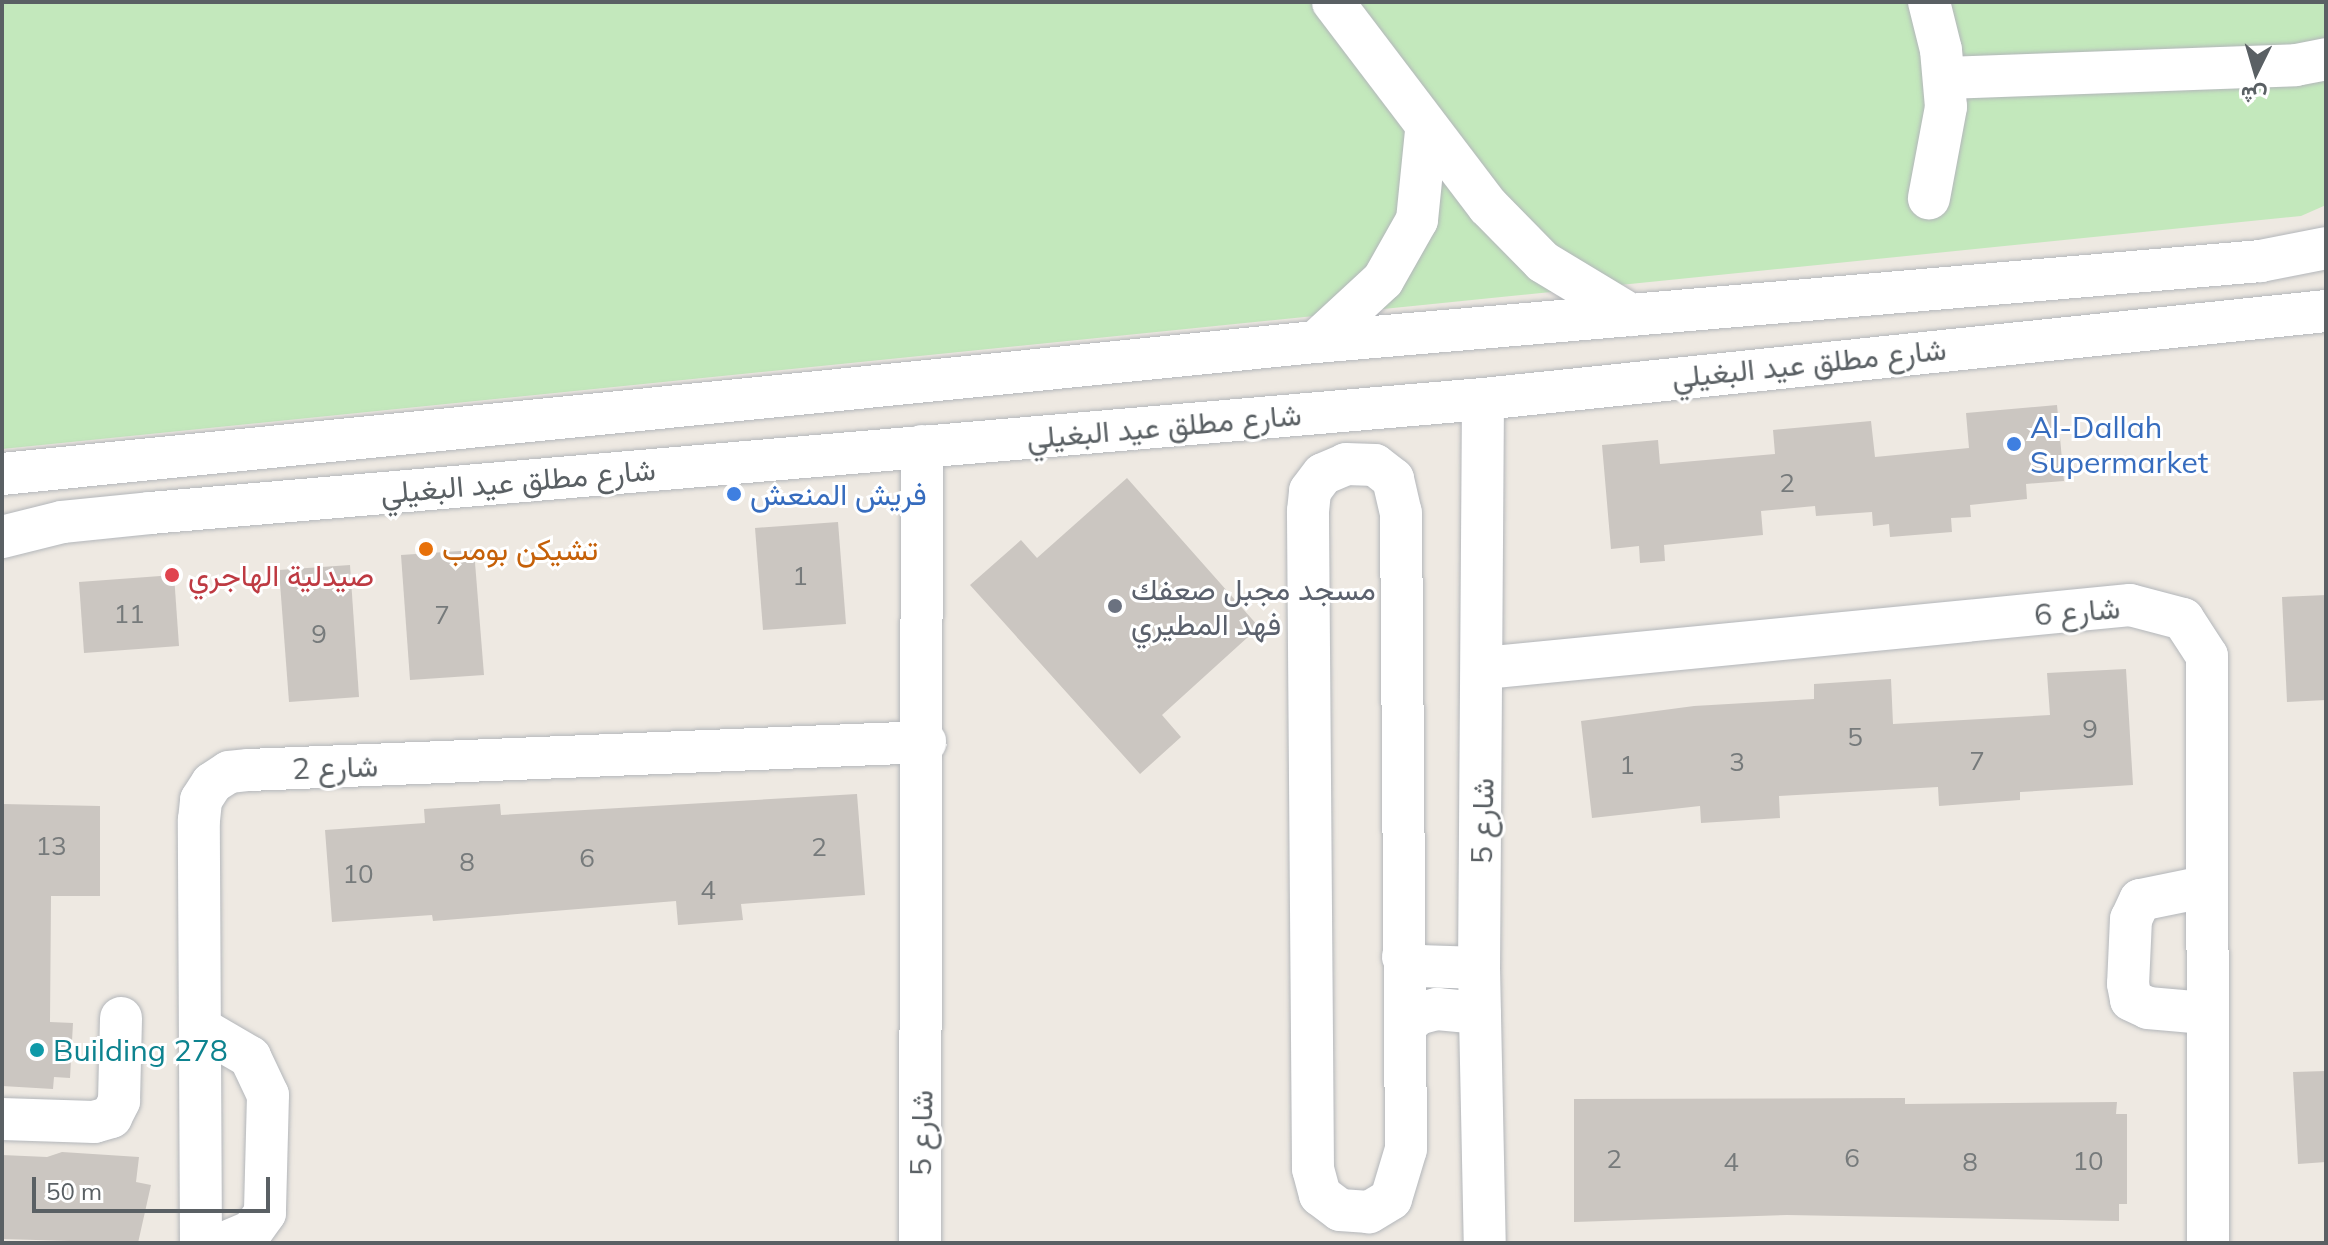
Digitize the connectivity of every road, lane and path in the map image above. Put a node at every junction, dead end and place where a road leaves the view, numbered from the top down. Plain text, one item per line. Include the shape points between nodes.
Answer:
1 (1333, 2) edge
2 (1929, 2) edge
3 (2326, 59) edge
4 (1946, 78) junction
5 (1426, 131) junction
6 (1929, 198) dead end
7 (2326, 248) edge
8 (2326, 311) edge
9 (1631, 315) junction
10 (1316, 342) junction
11 (1483, 399) junction
12 (922, 446) junction
13 (2, 474) edge
14 (2, 537) edge
15 (1484, 668) junction
16 (925, 742) junction
17 (2204, 887) junction
18 (1403, 957) junction
19 (1479, 968) junction
20 (1480, 1013) junction
21 (2205, 1013) junction
22 (121, 1018) dead end
23 (1405, 1026) junction
24 (200, 1028) junction
25 (2, 1119) edge
26 (201, 1243) edge
27 (224, 1243) edge
28 (920, 1243) edge
29 (1485, 1243) edge
30 (2208, 1243) edge

1 - 5 street
2 - 4 street
3 - 4 street via 2296,65
4 - 6 street via 1943,135
5 - 9 street via 1543,262
5 - 10 street via 1417,220 1383,280
7 - 9 street, شارع مطلق عيد البغيلي via 2260,261
8 - 11 street, شارع مطلق عيد البغيلي
9 - 10 street, شارع مطلق عيد البغيلي
10 - 13 street, شارع مطلق عيد البغيلي
11 - 12 street, شارع مطلق عيد البغيلي
11 - 15 street, شارع 5
12 - 14 street, شارع مطلق عيد البغيلي via 120,516 62,522
12 - 16 street, شارع 5
15 - 17 street, شارع 6 via 2130,605 2183,619 2207,656
15 - 19 street, شارع 5
16 - 24 street, شارع 2 via 229,772 212,783 201,800
16 - 28 street, شارع 5
17 - 21 street, شارع 6
17 - 21 street via 2140,900 2131,919 2128,984 2131,1000 2148,1008
18 - 19 street via 1419,966
18 - 23 street
18 - 23 street via 1401,513 1393,479 1375,465 1346,464 1323,474 1310,491 1308,511 1313,1169 1320,1195 1340,1210 1369,1212 1391,1199 1399,1184 1406,1149
19 - 20 street, شارع 5
20 - 23 street via 1437,1009 1418,1014
20 - 29 street, شارع 5
21 - 30 street, شارع 6
22 - 25 street via 119,1101 111,1117 94,1122
24 - 26 street, شارع 2
24 - 27 street via 250,1057 268,1095 265,1213 252,1231

